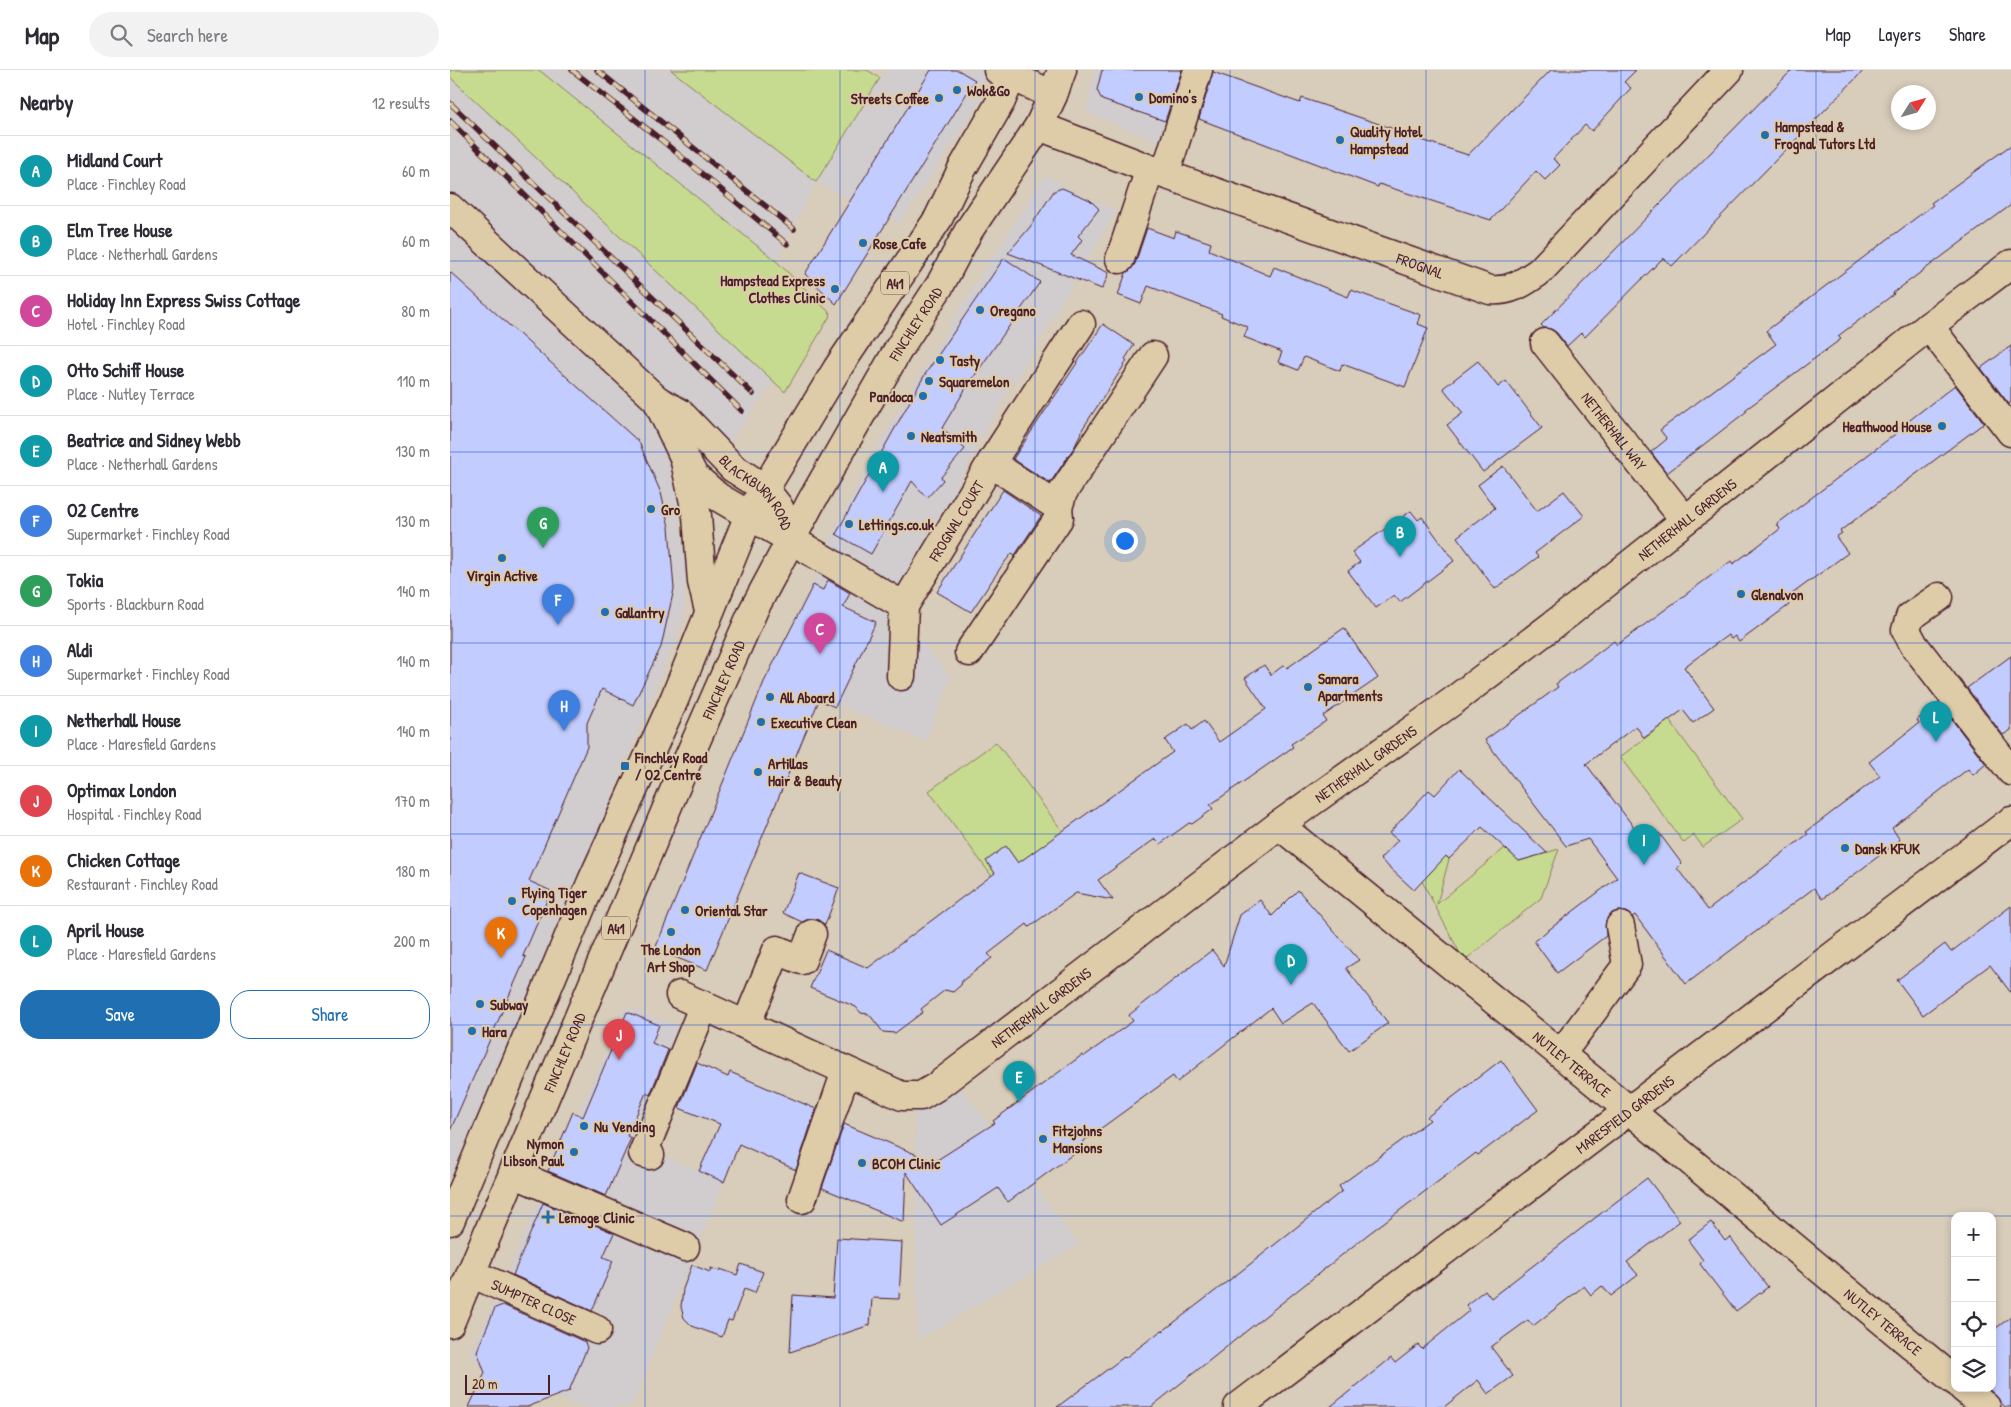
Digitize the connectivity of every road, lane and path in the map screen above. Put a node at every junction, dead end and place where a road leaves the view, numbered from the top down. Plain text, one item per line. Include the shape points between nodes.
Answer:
1 (1062, 70) edge
2 (1198, 70) edge
3 (1729, 70) edge
4 (1008, 72) edge
5 (1053, 95) junction
6 (1039, 126) junction
7 (1158, 172) junction
8 (450, 208) edge
9 (1120, 259) dead end
10 (2011, 264) edge
11 (1080, 324) dead end
12 (1929, 326) junction
13 (1545, 342) dead end
14 (1153, 356) dead end
15 (657, 400) junction
16 (2011, 432) edge
17 (684, 457) junction
18 (990, 463) junction
19 (764, 488) junction
20 (1058, 508) junction
21 (749, 515) junction
22 (1684, 519) junction
23 (790, 539) junction
24 (1939, 597) dead end
25 (904, 606) junction
26 (709, 611) junction
27 (970, 652) dead end
28 (901, 676) dead end
29 (2011, 771) edge
30 (2011, 820) edge
31 (1279, 825) junction
32 (1620, 926) dead end
33 (812, 934) dead end
34 (746, 1025) junction
35 (1561, 1054) junction
36 (846, 1071) junction
37 (1629, 1110) junction
38 (650, 1155) dead end
39 (513, 1173) junction
40 (802, 1199) dead end
41 (450, 1221) edge
42 (685, 1247) dead end
43 (471, 1273) junction
44 (450, 1323) edge
45 (597, 1330) dead end
46 (1951, 1378) edge
47 (1968, 1392) edge
48 (1238, 1407) edge
49 (1986, 1407) edge

1 - 5 main road, FINCHLEY ROAD / A41
2 - 7 main road
3 - 7 main road, FROGNAL via 1540,271 1503,292
4 - 5 main road
4 - 19 main road, A41 via 938,219 837,369
5 - 6 main road, FINCHLEY ROAD / A41
6 - 7 main road, FROGNAL
6 - 23 main road, FINCHLEY ROAD / A41 via 969,230
7 - 9 main road
8 - 15 main road, BLACKBURN ROAD
10 - 12 main road, NETHERHALL GARDENS
11 - 18 main road, FROGNAL COURT
12 - 16 main road
12 - 22 main road, NETHERHALL GARDENS
13 - 22 main road, NETHERHALL WAY
14 - 20 main road via 1063,492
15 - 17 main road, BLACKBURN ROAD
15 - 19 main road, BLACKBURN ROAD via 680,413 733,468
17 - 21 main road, BLACKBURN ROAD via 694,476 704,486
17 - 26 main road, BLACKBURN ROAD via 697,516 702,582
18 - 20 main road
18 - 25 main road, FROGNAL COURT
19 - 21 main road, A41
19 - 23 main road, BLACKBURN ROAD via 782,514
20 - 27 main road via 1059,518
21 - 23 main road, BLACKBURN ROAD
21 - 26 main road, A41
22 - 31 main road, NETHERHALL GARDENS via 1461,695
23 - 25 main road
23 - 39 main road, FINCHLEY ROAD / A41 via 754,608 681,775
24 - 29 main road via 1910,618 1906,630 1914,645
25 - 28 main road
26 - 41 main road, A41 via 674,700 592,881
30 - 37 main road, MARESFIELD GARDENS
31 - 35 main road, NUTLEY TERRACE
31 - 36 main road, NETHERHALL GARDENS via 921,1096 902,1096
32 - 35 main road via 1627,965
33 - 34 main road via 802,960 777,950
34 - 36 main road, NETHERHALL GARDENS
34 - 38 main road, NETHERHALL GARDENS via 692,1000 643,1153
35 - 37 main road, NUTLEY TERRACE
36 - 40 main road
37 - 46 main road, NUTLEY TERRACE
37 - 48 main road, MARESFIELD GARDENS
39 - 42 main road
39 - 43 main road, FINCHLEY ROAD / A41
43 - 44 main road, FINCHLEY ROAD / A41
43 - 45 main road, SUMPTER CLOSE
47 - 49 main road

